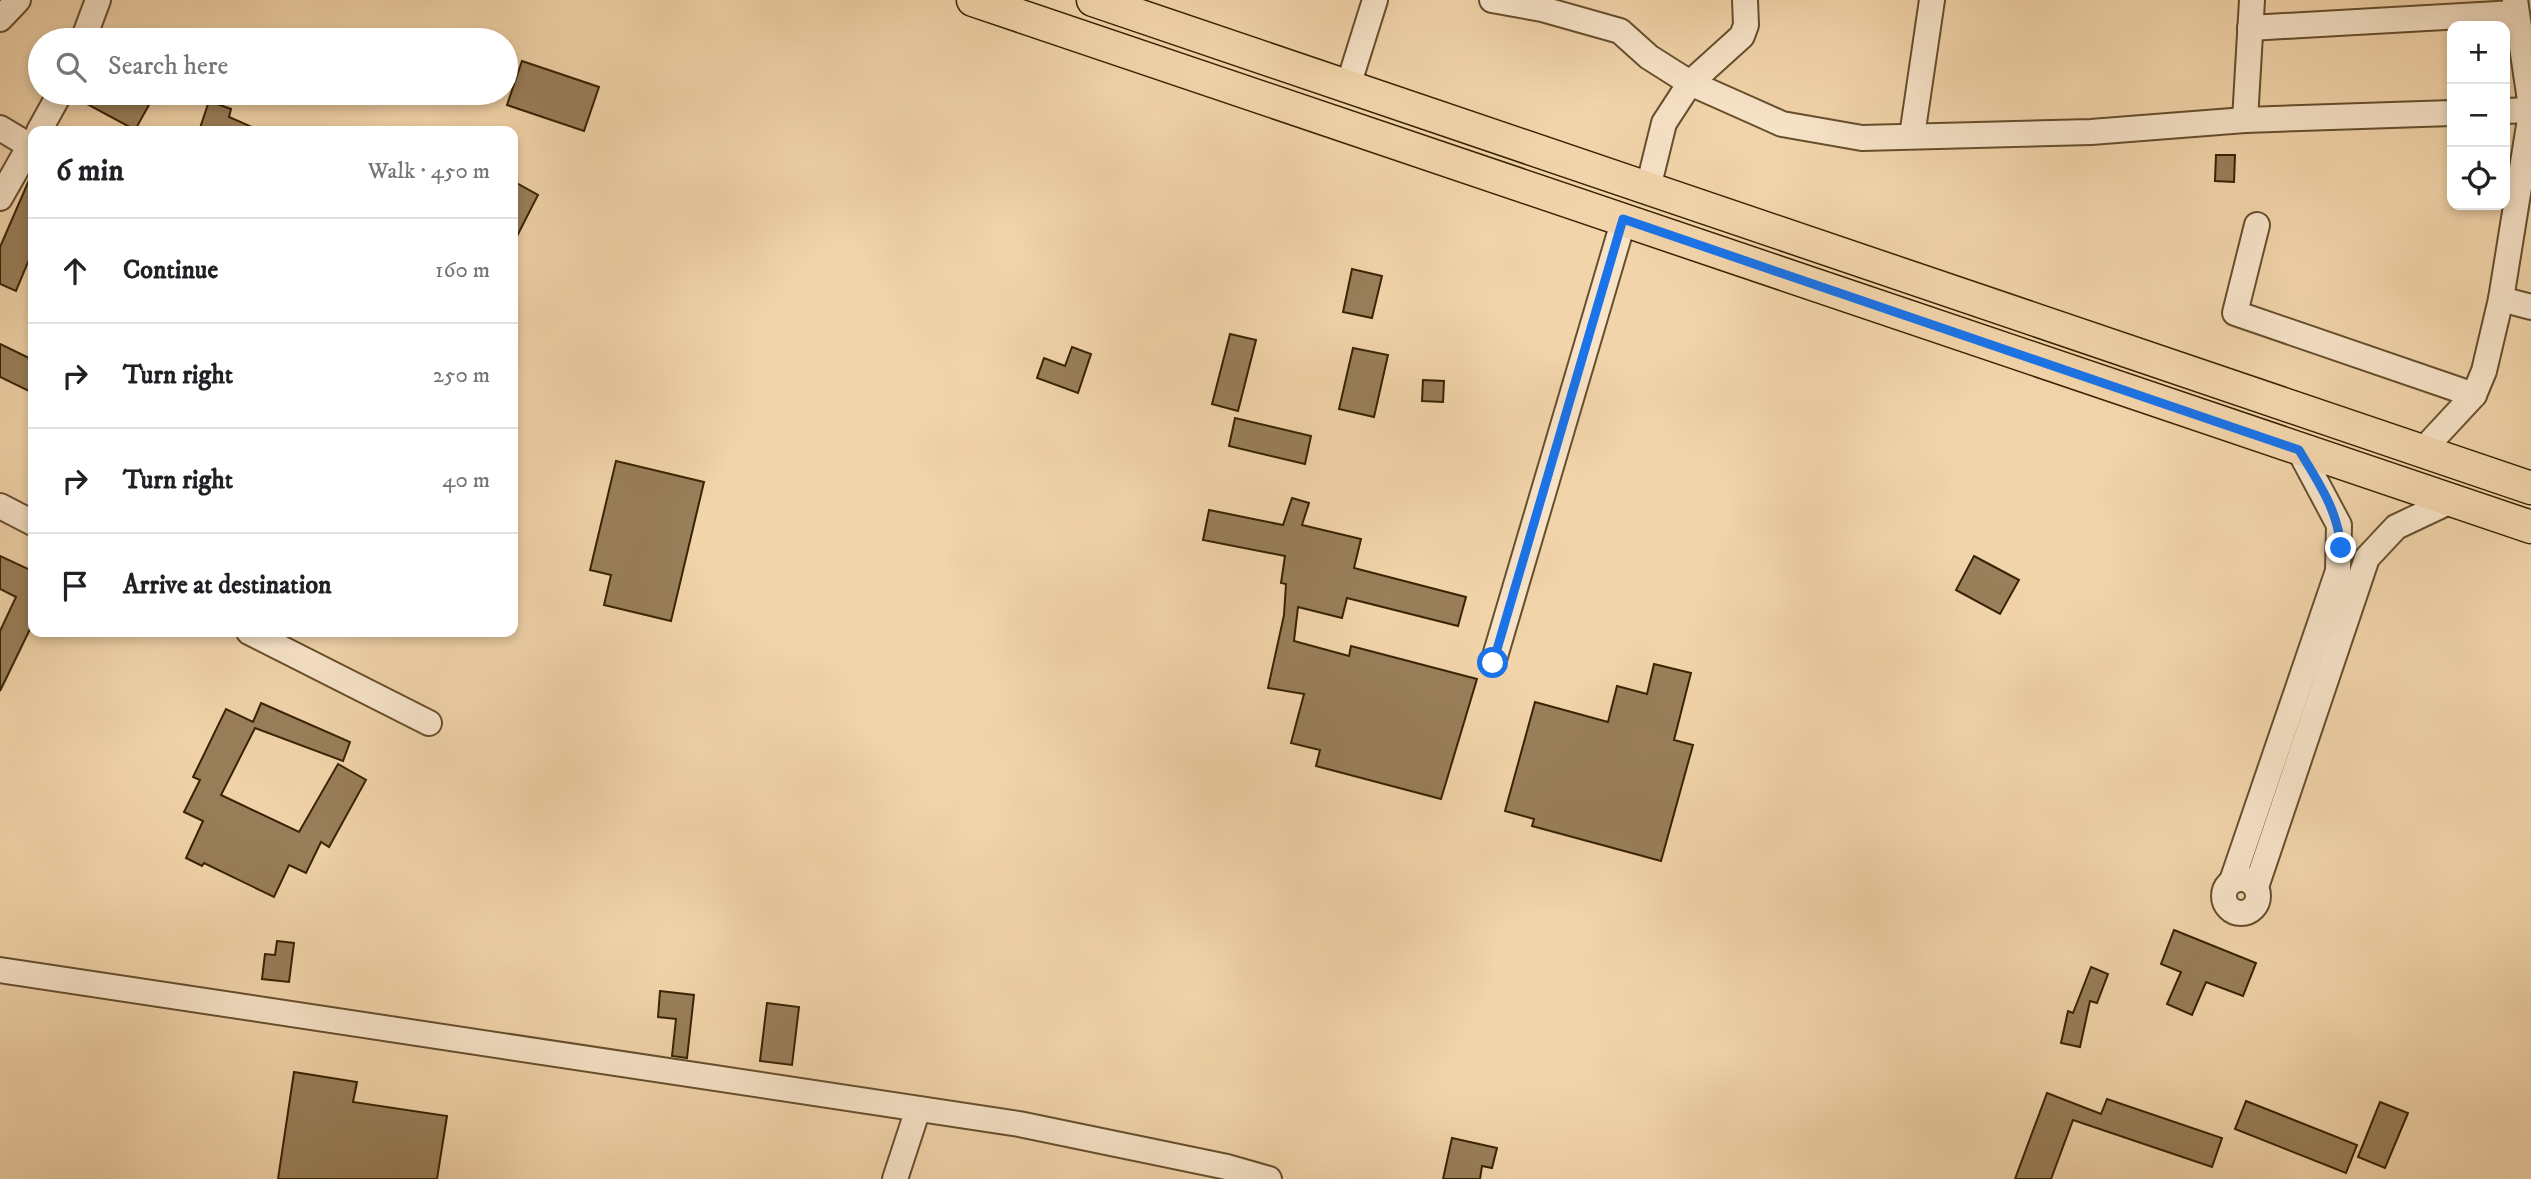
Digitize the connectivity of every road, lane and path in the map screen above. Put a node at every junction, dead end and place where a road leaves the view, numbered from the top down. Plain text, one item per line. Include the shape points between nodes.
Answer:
1 (18, 0) edge
2 (98, 0) edge
3 (973, 0) edge
4 (1093, 0) edge
5 (1375, 0) edge
6 (1492, 0) edge
7 (1745, 0) edge
8 (1932, 0) edge
9 (2252, 0) edge
10 (2515, 7) edge
11 (0, 19) edge
12 (2250, 27) junction
13 (88, 28) edge
14 (1690, 83) junction
15 (1348, 86) junction
16 (53, 105) edge
17 (2531, 110) edge
18 (2510, 111) edge
19 (2447, 113) edge
20 (2245, 120) junction
21 (41, 126) edge
22 (0, 128) edge
23 (1912, 136) junction
24 (28, 137) edge
25 (28, 149) edge
26 (1648, 188) junction
27 (0, 198) edge
28 (1623, 219) junction
29 (2257, 225) dead end
30 (2501, 299) junction
31 (2531, 307) edge
32 (2474, 395) junction
33 (2299, 450) junction
34 (2422, 451) junction
35 (2531, 488) edge
36 (2451, 500) junction
37 (0, 506) edge
38 (28, 520) edge
39 (2531, 527) edge
40 (259, 637) edge
41 (1493, 663) dead end
42 (429, 723) dead end
43 (0, 970) edge
44 (918, 1109) junction
45 (895, 1179) edge
46 (1269, 1179) edge

1 - 11 street
2 - 13 street
3 - 28 main road
4 - 15 main road
5 - 15 street
6 - 14 street via 1620,31 1649,57
7 - 14 street via 1742,36
8 - 23 street
9 - 12 street
10 - 12 street
10 - 17 street
12 - 20 street
14 - 23 street via 1782,124 1861,138
14 - 26 street via 1664,123
15 - 26 main road
16 - 21 street
17 - 18 street
17 - 30 street
19 - 20 street
20 - 23 street via 2091,132
22 - 24 street
25 - 27 street
26 - 34 main road
28 - 33 main road
28 - 41 street
29 - 32 street via 2235,313
30 - 31 street
30 - 32 street
32 - 34 street
33 - 36 main road
33 - 36 street via 2339,525 2338,571 2244,884 2367,558 2396,527
34 - 35 main road
36 - 39 main road
37 - 38 street
40 - 42 street
43 - 44 street
44 - 45 street
44 - 46 street via 1032,1127

